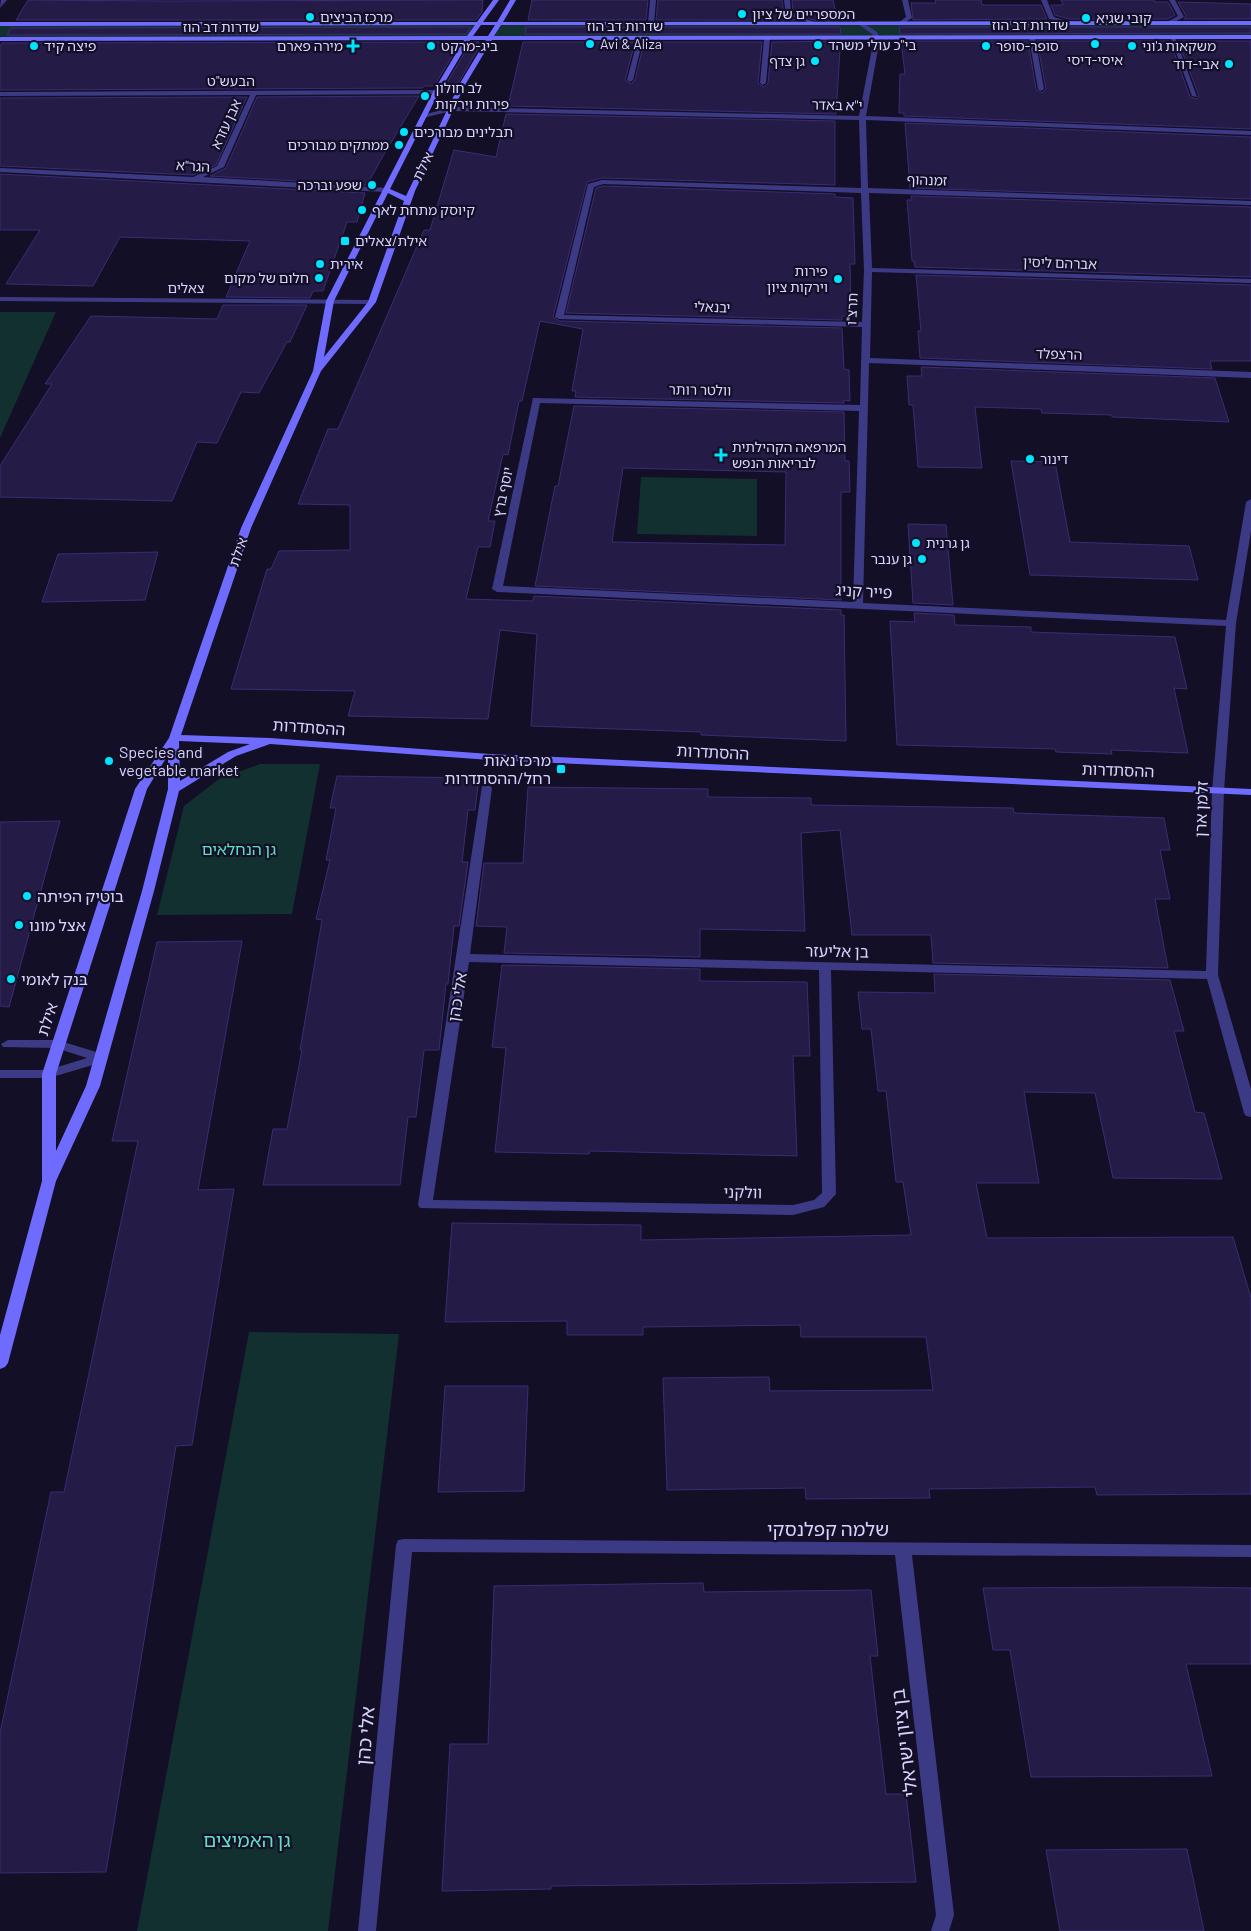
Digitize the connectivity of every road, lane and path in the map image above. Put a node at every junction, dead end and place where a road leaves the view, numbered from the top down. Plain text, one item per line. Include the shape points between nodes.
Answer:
1 (4, 0) edge
2 (496, 0) edge
3 (513, 0) edge
4 (653, 0) edge
5 (787, 0) edge
6 (905, 0) edge
7 (1044, 0) edge
8 (1172, 0) edge
9 (0, 6) edge
10 (509, 7) junction
11 (514, 12) dead end
12 (518, 18) dead end
13 (498, 22) junction
14 (480, 23) junction
15 (542, 23) junction
16 (651, 23) junction
17 (812, 23) junction
18 (860, 23) junction
19 (901, 23) junction
20 (1169, 23) junction
21 (1251, 23) edge
22 (0, 24) edge
23 (1072, 24) junction
24 (1251, 37) edge
25 (767, 38) junction
26 (877, 38) junction
27 (1032, 38) junction
28 (1172, 38) junction
29 (0, 39) edge
30 (468, 39) junction
31 (489, 39) junction
32 (640, 39) junction
33 (630, 80) dead end
34 (763, 83) dead end
35 (462, 85) junction
36 (1041, 89) dead end
37 (436, 92) junction
38 (254, 93) junction
39 (0, 94) edge
40 (1195, 96) dead end
41 (451, 109) junction
42 (423, 116) junction
43 (862, 118) junction
44 (1251, 133) edge
45 (0, 170) edge
46 (194, 179) junction
47 (385, 190) junction
48 (865, 190) junction
49 (408, 200) junction
50 (1251, 203) edge
51 (868, 270) junction
52 (1251, 281) edge
53 (0, 299) edge
54 (330, 301) junction
55 (372, 302) junction
56 (558, 316) joint
57 (865, 325) junction
58 (865, 360) junction
59 (317, 371) junction
60 (1251, 375) edge
61 (536, 400) joint
62 (863, 408) junction
63 (1251, 502) edge
64 (497, 589) joint
65 (858, 606) junction
66 (1231, 623) junction
67 (174, 738) junction
68 (270, 740) junction
69 (486, 788) dead end
70 (174, 789) junction
71 (1218, 791) junction
72 (1251, 792) edge
73 (463, 958) junction
74 (825, 967) junction
75 (1212, 975) junction
76 (8, 1044) dead end
77 (58, 1044) junction
78 (101, 1058) junction
79 (0, 1074) edge
80 (49, 1074) junction
81 (1251, 1114) edge
82 (49, 1181) junction
83 (425, 1205) joint
84 (0, 1363) edge
85 (404, 1545) joint
86 (903, 1550) junction
87 (1251, 1551) edge
88 (367, 1931) edge
89 (940, 1931) edge

1 - 9 street
2 - 14 street, אילת
3 - 10 street, אילת
4 - 16 street
5 - 17 street via 788,14
6 - 19 street via 909,18
7 - 23 street via 1051,18
8 - 20 street via 1181,17
10 - 11 street
10 - 13 street, אילת
12 - 15 street
13 - 14 street, שדרות דב הוז
13 - 15 street, שדרות דב הוז
13 - 31 street, אילת
14 - 22 street, שדרות דב הוז
14 - 30 street, אילת
15 - 16 street, שדרות דב הוז
16 - 17 street, שדרות דב הוז
17 - 18 street, שדרות דב הוז
18 - 19 street, שדרות דב הוז
18 - 26 street
19 - 23 street, שדרות דב הוז
20 - 21 street, שדרות דב הוז
20 - 23 street, שדרות דב הוז
24 - 28 street, שדרות דב הוז
25 - 26 street, שדרות דב הוז
25 - 32 street, שדרות דב הוז
25 - 34 street
26 - 27 street, שדרות דב הוז
26 - 43 street, תרצ"ו
27 - 28 street, שדרות דב הוז
27 - 36 street
28 - 40 street
29 - 30 street, שדרות דב הוז
30 - 31 street, שדרות דב הוז
30 - 37 street, אילת
31 - 32 street, שדרות דב הוז
31 - 35 street, אילת
32 - 33 street
35 - 37 street, הבעש"ט
35 - 41 street, אילת
37 - 38 street, הבעש"ט
37 - 42 street, אילת
38 - 39 street, הבעש"ט
38 - 46 street, אבן עזרא via 220,167
41 - 42 street, י"א באדר
41 - 43 street, י"א באדר
41 - 49 street, אילת
42 - 47 street, אילת
43 - 44 street, י"א באדר
43 - 48 street, תרצ"ו
45 - 46 street, הגר"א
46 - 47 street, הגר"א
47 - 49 street
47 - 54 street, אילת
48 - 50 street, זמנהוף
48 - 51 street, תרצ"ו
48 - 56 street, זמנהוף via 602,182 591,186
49 - 55 street, אילת
51 - 52 street, אברהם ליסין
51 - 57 street, תרצ"ו
53 - 54 street, צאלים
54 - 55 street, צאלים
54 - 59 street, אילת
55 - 59 street, אילת
56 - 57 street, יבנאלי
57 - 58 street, תרצ"ו
58 - 60 street, הרצפלד
58 - 62 street, תרצ"ו
59 - 67 street, אילת via 246,528
61 - 62 street, וולטר רותר
61 - 64 street, יוסף ברץ
62 - 65 street, תרצ"ו
63 - 66 street, זלמן ארן
64 - 65 street, פייר קניג
65 - 66 street, פייר קניג
66 - 71 street, זלמן ארן
67 - 68 street, ההסתדרות
67 - 70 street, אילת
67 - 77 street, אילת via 141,789
68 - 70 street via 232,754
68 - 71 street, ההסתדרות via 490,757
69 - 73 street, אלי כהן
70 - 78 street, אילת
71 - 72 street, ההסתדרות
71 - 75 street, זלמן ארן
73 - 74 street, בן אליעזר
73 - 83 street, אלי כהן
74 - 75 street, בן אליעזר
74 - 83 street, וולקני via 828,1194 819,1204 793,1210
75 - 81 street, זלמן ארן
76 - 77 street
77 - 78 street
77 - 80 street, אילת
78 - 80 street
78 - 82 street, אילת via 93,1086
79 - 80 street
80 - 82 street, אילת
82 - 84 street, אילת
85 - 86 street, שלמה קפלנסקי
85 - 88 street, אלי כהן
86 - 87 street, שלמה קפלנסקי
86 - 89 street, בן ציון ישראלי via 945,1915

